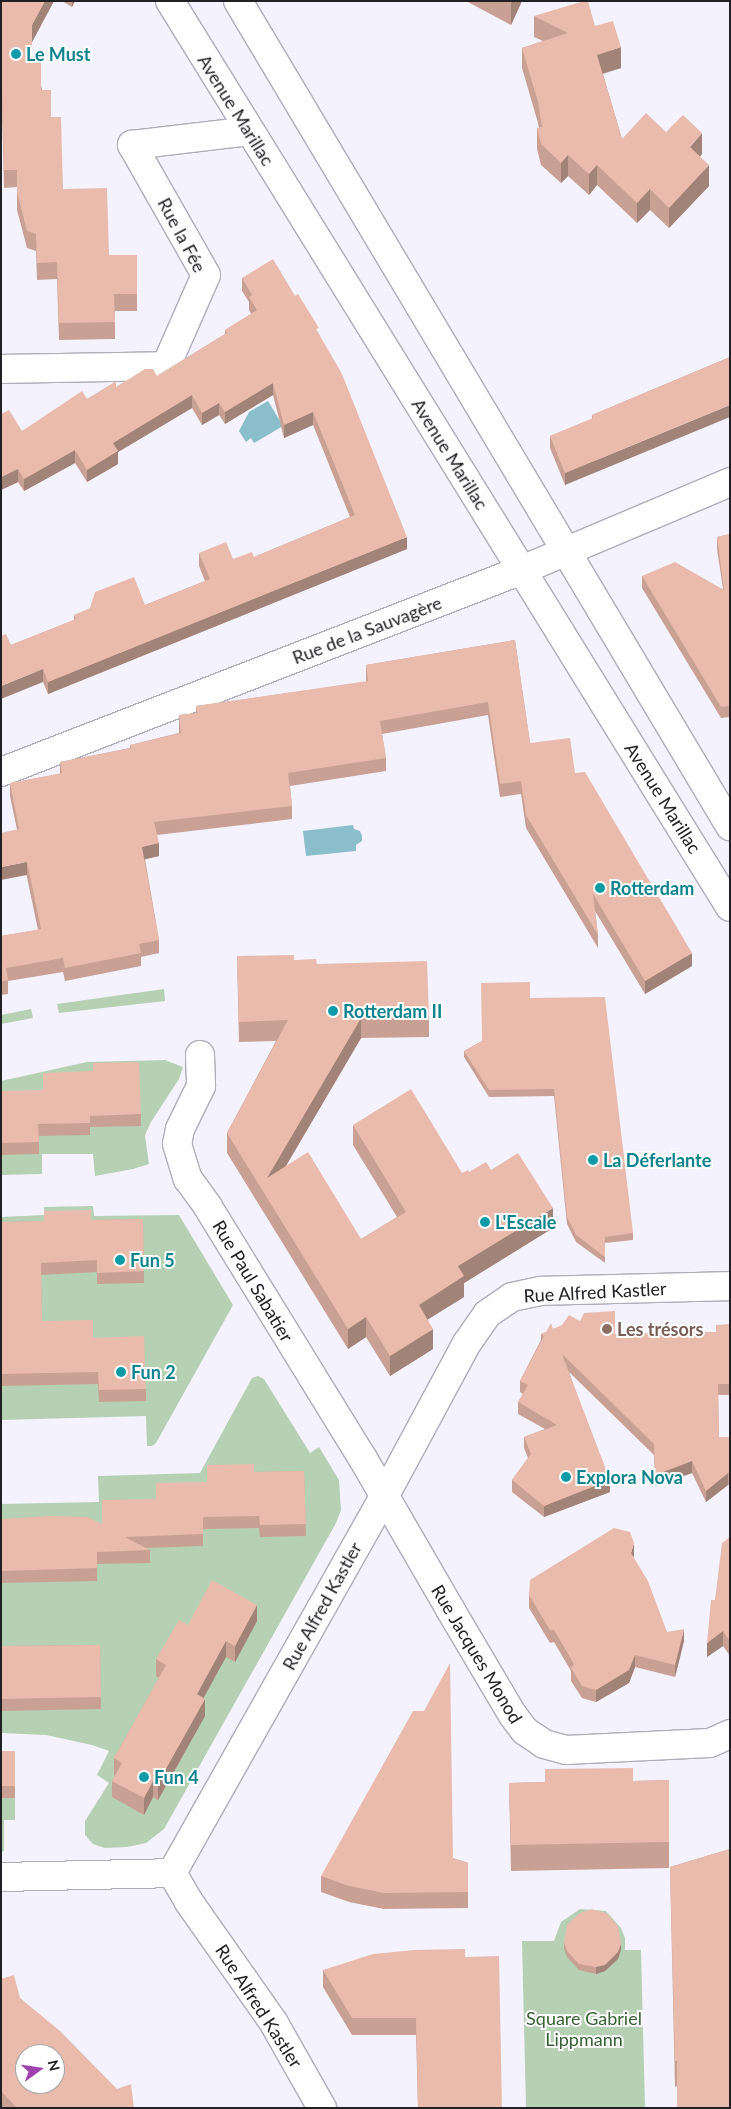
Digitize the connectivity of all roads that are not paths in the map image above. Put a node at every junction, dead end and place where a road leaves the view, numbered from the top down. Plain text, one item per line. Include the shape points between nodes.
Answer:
1 (170, 1) edge
2 (238, 1) edge
3 (249, 132) junction
4 (1, 369) edge
5 (730, 482) edge
6 (566, 552) junction
7 (522, 570) junction
8 (1, 772) edge
9 (730, 826) edge
10 (730, 907) edge
11 (200, 1055) dead end
12 (730, 1286) edge
13 (384, 1497) junction
14 (730, 1734) edge
15 (172, 1873) junction
16 (1, 1877) edge
17 (322, 2108) edge

1 - 3 street, Avenue Marillac
2 - 6 street
3 - 4 street, Rue la Fée via 132,145 206,275 166,366
3 - 7 street, Avenue Marillac
5 - 6 street, Rue de la Sauvagère
6 - 7 street, Rue de la Sauvagère
6 - 9 street
7 - 8 street, Rue de la Sauvagère
7 - 10 street, Avenue Marillac
11 - 13 street, Rue Paul Sabatier via 202,1086 180,1129 177,1144 182,1168 362,1456
12 - 13 street, Rue Alfred Kastler via 540,1291 512,1297 498,1305 487,1314 467,1343
13 - 14 street, Rue Jacques Monod via 525,1731 544,1744 566,1750 710,1744
13 - 15 street, Rue Alfred Kastler
15 - 16 street
15 - 17 street, Rue Alfred Kastler via 274,2023

